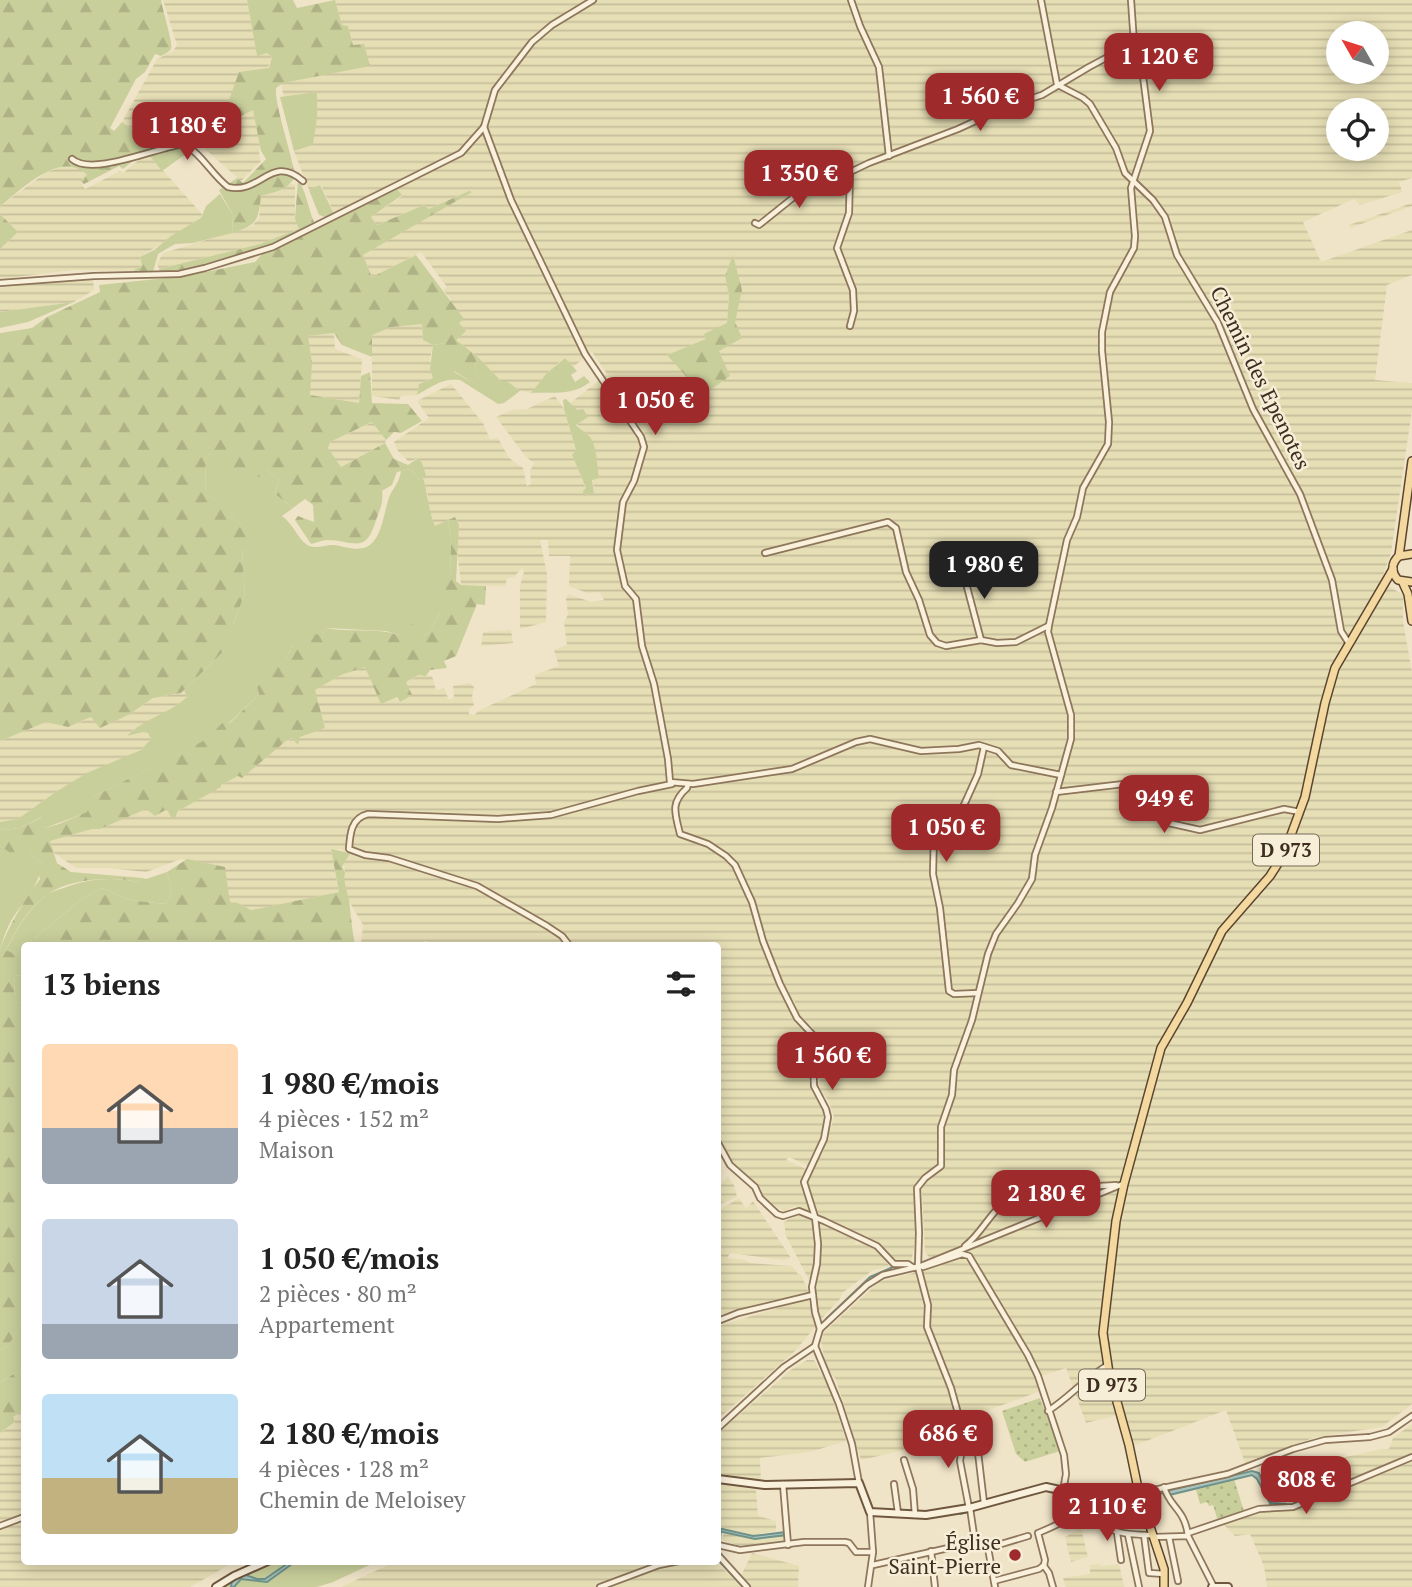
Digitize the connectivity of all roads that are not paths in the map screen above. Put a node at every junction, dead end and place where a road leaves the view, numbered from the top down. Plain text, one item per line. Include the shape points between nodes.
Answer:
1 (593, 0) edge
2 (851, 0) edge
3 (1041, 0) edge
4 (1131, 0) edge
5 (1134, 43) junction
6 (1058, 85) junction
7 (484, 127) junction
8 (889, 156) junction
9 (72, 159) dead end
10 (850, 174) junction
11 (1133, 179) junction
12 (303, 181) dead end
13 (755, 223) dead end
14 (0, 283) edge
15 (850, 326) dead end
16 (1412, 461) edge
17 (1404, 514) junction
18 (765, 553) dead end
19 (1412, 554) edge
20 (1399, 556) junction
21 (962, 568) dead end
22 (1393, 569) junction
23 (1401, 581) junction
24 (1412, 582) edge
25 (1377, 596) junction
26 (1412, 621) edge
27 (1049, 625) junction
28 (981, 640) junction
29 (1348, 642) junction
30 (984, 747) junction
31 (1061, 775) junction
32 (673, 784) junction
33 (688, 785) junction
34 (1056, 792) junction
35 (1300, 812) junction
36 (567, 942) edge
37 (978, 993) junction
38 (721, 1148) edge
39 (1124, 1184) junction
40 (815, 1217) junction
41 (959, 1251) junction
42 (918, 1267) junction
43 (813, 1295) junction
44 (721, 1320) edge
45 (820, 1329) junction
46 (815, 1346) junction
47 (1108, 1365) junction
48 (1048, 1411) junction
49 (1412, 1416) edge
50 (721, 1426) edge
51 (964, 1434) junction
52 (1412, 1457) edge
53 (904, 1460) dead end
54 (721, 1480) edge
55 (859, 1483) junction
56 (894, 1483) dead end
57 (783, 1484) junction
58 (1063, 1491) junction
59 (1165, 1491) junction
60 (1139, 1492) junction
61 (1087, 1496) junction
62 (984, 1503) junction
63 (1085, 1504) junction
64 (970, 1509) junction
65 (870, 1512) junction
66 (898, 1514) junction
67 (915, 1515) junction
68 (21, 1518) edge
69 (0, 1526) edge
70 (1117, 1533) junction
71 (1128, 1535) junction
72 (1144, 1535) junction
73 (1188, 1535) junction
74 (1028, 1536) dead end
75 (1154, 1536) junction
76 (1169, 1537) junction
77 (975, 1542) junction
78 (788, 1545) junction
79 (721, 1546) edge
80 (988, 1548) junction
81 (931, 1551) junction
82 (873, 1552) junction
83 (721, 1558) edge
84 (1121, 1560) dead end
85 (259, 1565) edge
86 (660, 1565) edge
87 (873, 1565) junction
88 (1044, 1566) junction
89 (1165, 1574) junction
90 (1178, 1581) dead end
91 (995, 1584) edge
92 (216, 1587) edge
93 (600, 1587) edge
94 (747, 1587) edge
95 (868, 1587) edge
96 (935, 1587) edge
97 (1053, 1587) edge
98 (1139, 1587) edge
99 (1164, 1587) edge
100 (1213, 1587) edge
101 (1228, 1587) edge

1 - 7 street via 532,42 495,90
2 - 8 street via 879,67
3 - 6 street
4 - 5 street
5 - 6 street
5 - 11 street via 1150,131
6 - 8 street via 1042,96
6 - 11 street, Chemin des Epenotes via 1090,104 1125,173
7 - 14 street via 461,153 273,247 179,274
7 - 32 street via 511,200 585,354 644,447 623,502 617,550 625,586 636,599
8 - 10 street
9 - 12 street via 88,165 113,162 184,144 228,187 243,188 280,170
10 - 13 street via 799,194 759,225
10 - 15 street via 849,213 837,248 853,290
11 - 27 street via 1134,248 1110,292 1102,332 1108,444 1083,488
11 - 29 street, Chemin des Epenotes via 1165,217 1178,255 1218,323 1253,409 1300,494 1332,580 1341,631
16 - 17 main road
17 - 19 main road
17 - 20 main road
18 - 28 street via 893,523 906,572 933,640 946,646
19 - 20 main road
20 - 22 main road
21 - 28 street
22 - 23 main road
22 - 25 main road, D 973
23 - 24 main road
23 - 25 main road, D 973
23 - 26 main road via 1408,593
25 - 29 main road, D 973
27 - 28 street via 1016,642
27 - 31 street via 1071,716 1071,739
29 - 35 main road, D 973 via 1331,681
30 - 31 street via 998,751 1012,765
30 - 33 street via 926,751 870,739 792,769
30 - 37 street via 964,805 935,830 933,872 949,991
31 - 34 street
32 - 33 street
32 - 36 street via 551,815 498,819 368,814 354,822 349,849 477,886
33 - 40 street via 675,803 680,834 708,845 735,864 784,993 811,1031 814,1086 828,1117 824,1139 804,1182
34 - 35 street via 1149,781 1158,791 1169,824 1200,830 1284,809
34 - 37 street via 1032,879 994,939
35 - 39 main road, D 973 via 1281,860 1222,931 1161,1048
37 - 42 street via 941,1127 942,1162 917,1188
38 - 40 street via 730,1165 777,1214 799,1211
39 - 41 street
39 - 41 street via 1022,1194 1004,1203
39 - 47 main road, D 973 via 1103,1326
40 - 42 street via 877,1246 894,1265
40 - 43 street via 818,1255
41 - 42 street
42 - 45 street via 875,1279
42 - 48 street via 969,1255 1028,1355
42 - 51 street via 928,1305 927,1327
43 - 44 street
43 - 45 street
45 - 46 street
46 - 50 street via 784,1367
46 - 55 street via 852,1444
47 - 48 street
47 - 60 main road, D 973
48 - 58 street via 1064,1455
49 - 59 street via 1389,1433 1325,1440
51 - 62 street via 977,1444
51 - 64 street via 960,1461
52 - 73 street via 1293,1507 1259,1509
53 - 67 street
54 - 57 main road
55 - 57 main road
55 - 65 main road
56 - 66 street
57 - 78 street
58 - 61 main road
58 - 62 main road via 1041,1488
59 - 60 street
59 - 73 street via 1181,1512
60 - 61 main road
60 - 75 main road, D 973
61 - 63 street
62 - 64 main road
63 - 70 street
63 - 88 street via 1038,1533
64 - 67 main road
64 - 77 street
65 - 66 main road
65 - 82 street
66 - 67 main road
68 - 69 street
70 - 71 street
70 - 84 street
71 - 72 street
71 - 98 street
72 - 75 street
72 - 89 street via 1149,1573
73 - 76 street
73 - 100 street
74 - 80 street
75 - 76 street
75 - 89 main road, D 973
76 - 90 street
77 - 80 street
77 - 81 street
78 - 79 street via 740,1550
78 - 82 street via 845,1542 856,1552
80 - 91 street
81 - 87 street
81 - 96 street
82 - 87 street
83 - 94 street
85 - 92 main road
86 - 93 street
87 - 95 street
88 - 91 street
88 - 97 street
89 - 99 main road, D 973
100 - 101 main road

